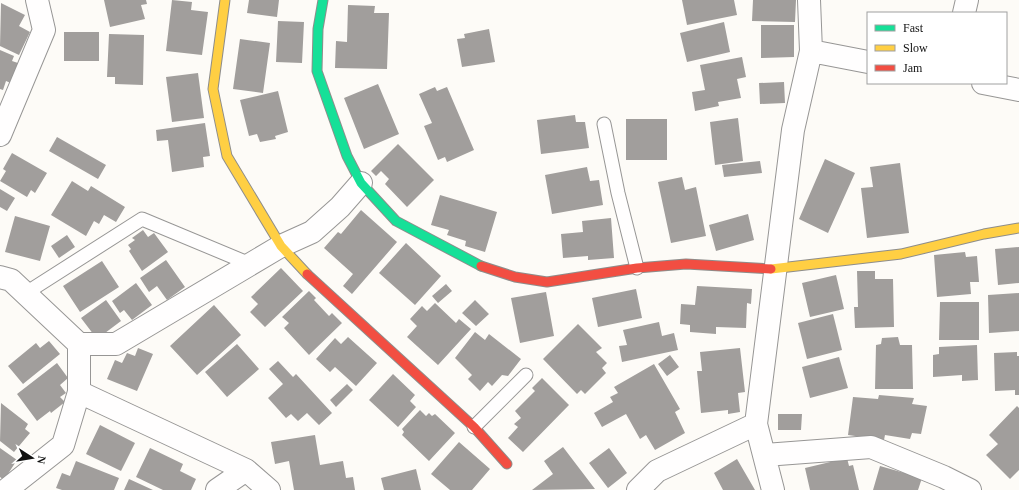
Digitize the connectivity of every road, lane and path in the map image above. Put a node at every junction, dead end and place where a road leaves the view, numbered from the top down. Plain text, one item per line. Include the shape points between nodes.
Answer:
1 (37, 0) edge
2 (225, 0) edge
3 (323, 0) edge
4 (809, 0) edge
5 (967, 0) edge
6 (964, 12) edge
7 (811, 52) junction
8 (867, 62) edge
9 (988, 84) edge
10 (1019, 90) edge
11 (604, 124) dead end
12 (0, 134) edge
13 (361, 183) junction
14 (1019, 228) edge
15 (281, 246) junction
16 (250, 264) junction
17 (637, 268) junction
18 (776, 269) junction
19 (0, 277) edge
20 (26, 293) junction
21 (79, 344) junction
22 (526, 375) dead end
23 (79, 392) junction
24 (756, 424) junction
25 (474, 427) junction
26 (765, 455) junction
27 (507, 464) dead end
28 (246, 470) junction
29 (6, 490) edge
30 (217, 490) edge
31 (269, 490) edge
32 (638, 490) edge
33 (773, 490) edge
34 (970, 490) edge

1 - 12 street via 44,30
2 - 15 street via 213,89 227,156
3 - 13 street via 318,29 317,71 347,156
4 - 7 street
5 - 6 street
7 - 8 street
7 - 18 street via 793,130
9 - 10 street
11 - 17 lane
13 - 15 street via 340,207 312,232
13 - 17 street via 396,221 485,268 547,282
14 - 18 street via 901,254
15 - 16 street
15 - 25 street via 316,283
16 - 20 lane via 142,220
16 - 21 street via 116,344
17 - 18 street via 686,264
18 - 24 street
19 - 20 street via 12,280
20 - 21 street
21 - 23 street
22 - 25 lane
23 - 28 street
23 - 29 street via 63,445
24 - 26 street
24 - 32 street via 657,471
25 - 27 street
26 - 33 street
26 - 34 street via 871,446
28 - 30 street
28 - 31 street

